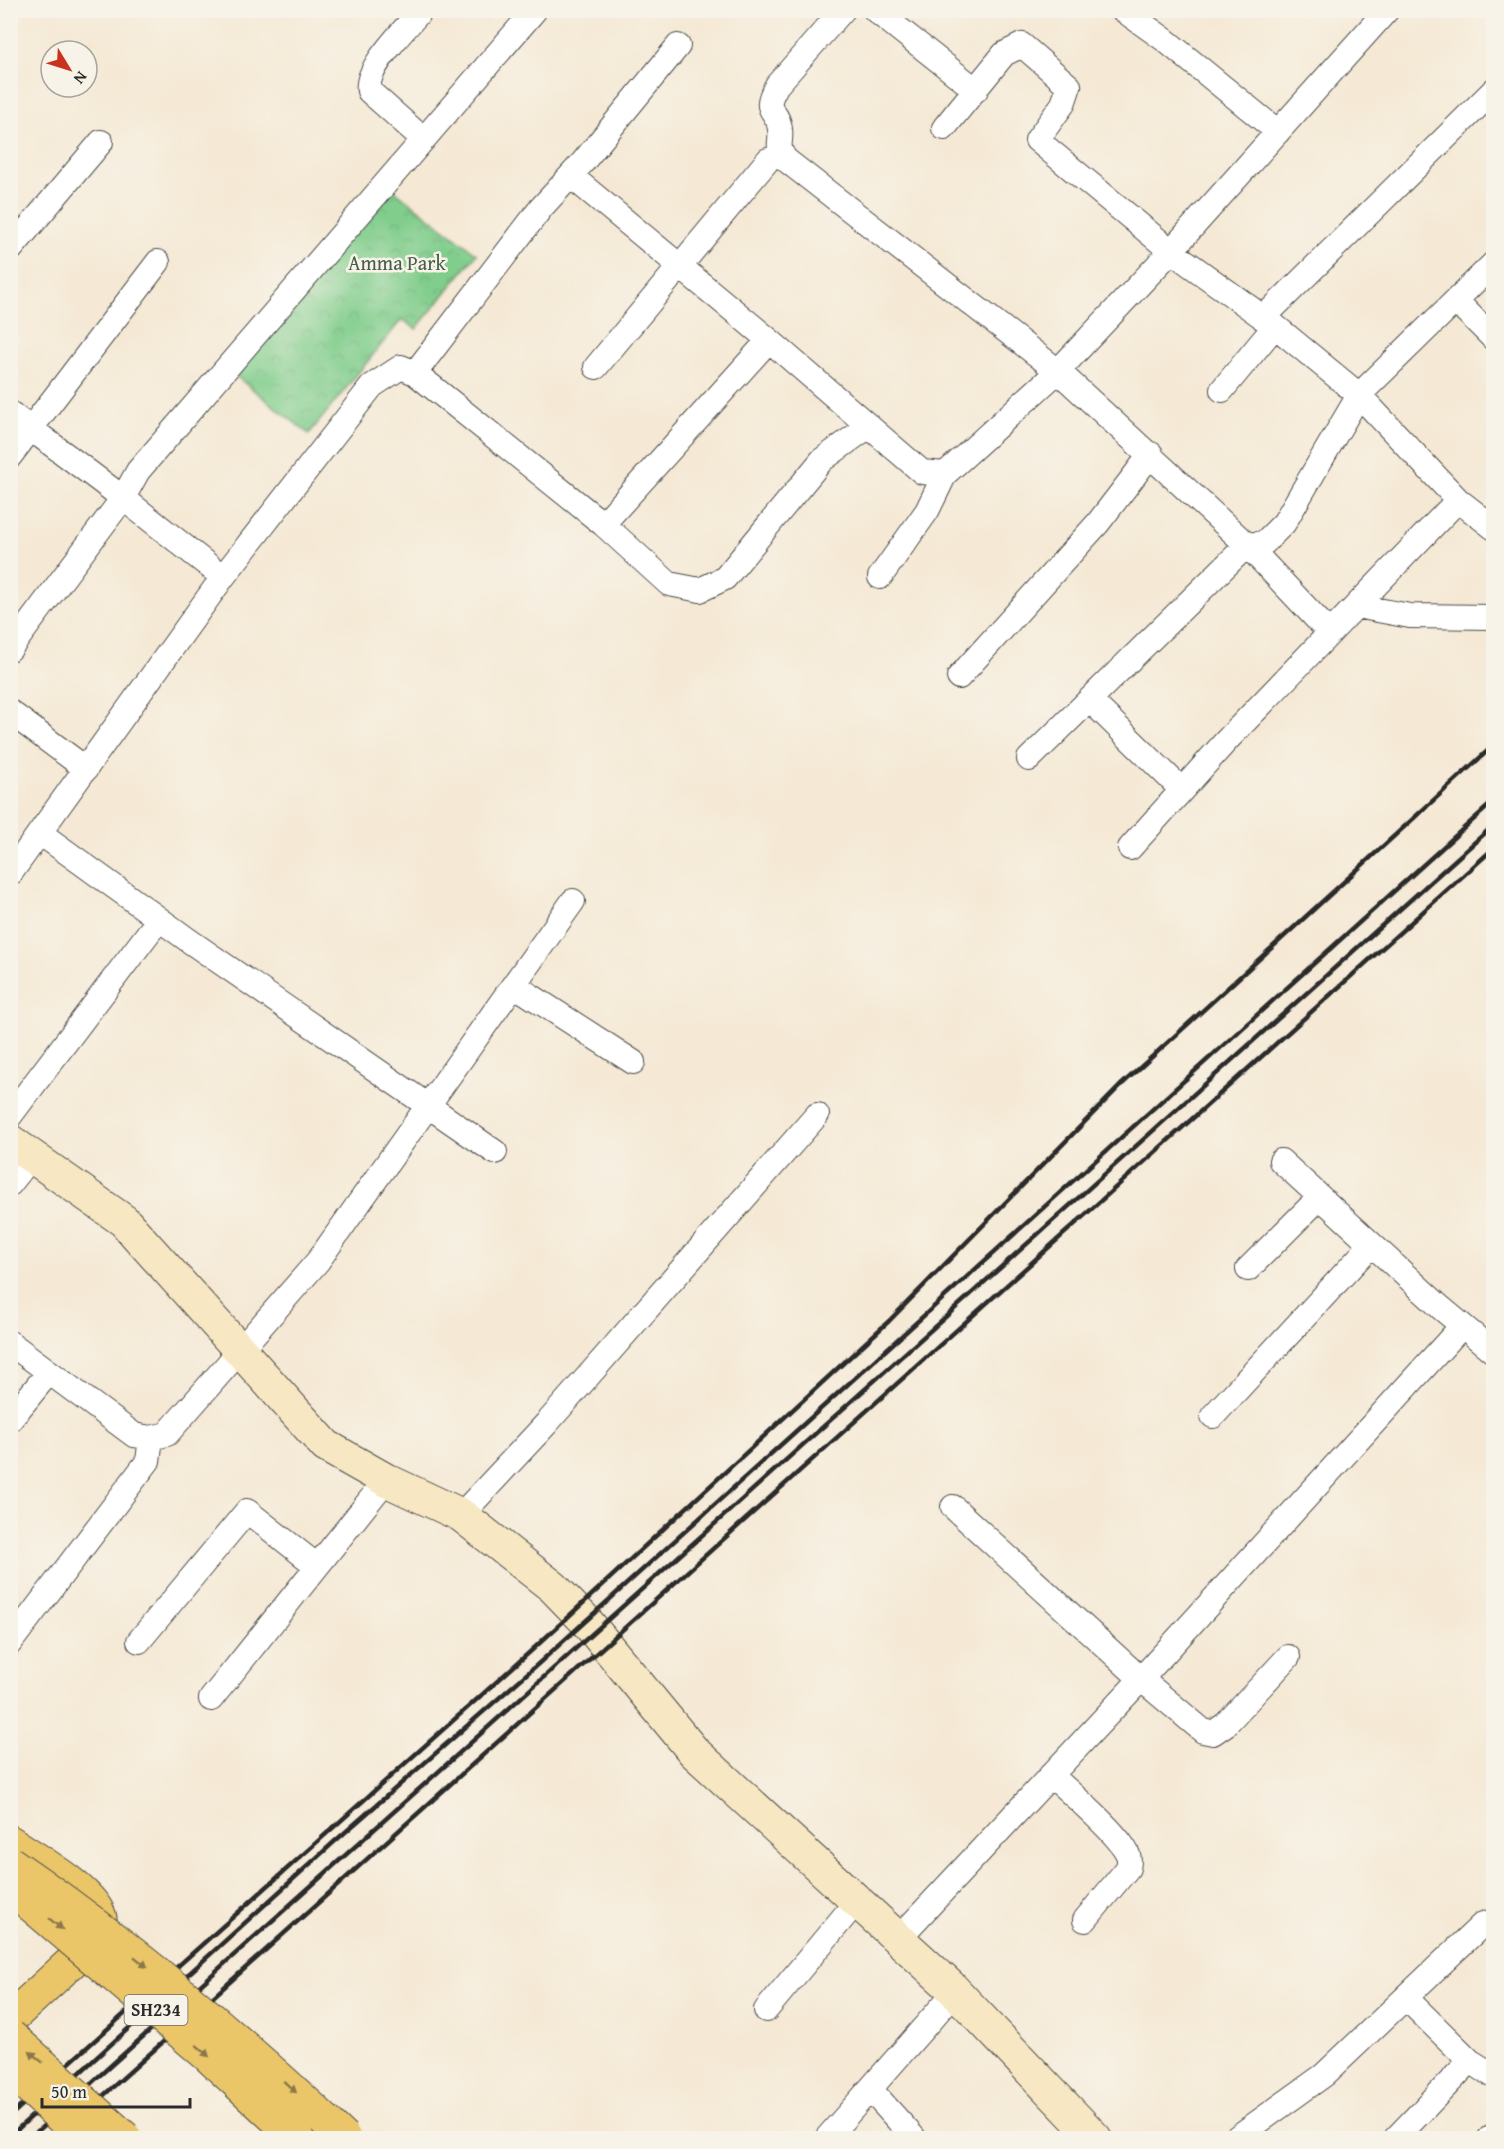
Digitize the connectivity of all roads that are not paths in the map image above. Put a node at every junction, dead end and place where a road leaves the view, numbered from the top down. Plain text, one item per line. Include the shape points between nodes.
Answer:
1 (421, 10) edge
2 (534, 10) edge
3 (843, 10) edge
4 (875, 10) edge
5 (1387, 10) edge
6 (1124, 11) edge
7 (678, 46) dead end
8 (976, 90) junction
9 (1494, 90) edge
10 (944, 128) dead end
11 (1278, 132) junction
12 (423, 140) junction
13 (101, 142) dead end
14 (768, 160) dead end
15 (571, 176) junction
16 (10, 250) edge
17 (1171, 251) junction
18 (158, 262) dead end
19 (1494, 263) edge
20 (680, 266) junction
21 (1455, 301) junction
22 (1269, 322) junction
23 (1494, 339) edge
24 (769, 340) junction
25 (596, 367) dead end
26 (1058, 371) junction
27 (415, 373) junction
28 (1222, 390) dead end
29 (1359, 395) junction
30 (10, 413) edge
31 (869, 426) junction
32 (30, 428) junction
33 (1151, 454) junction
34 (10, 456) edge
35 (945, 474) junction
36 (123, 498) junction
37 (1458, 500) junction
38 (603, 524) junction
39 (1494, 528) edge
40 (1247, 545) junction
41 (223, 577) junction
42 (880, 577) dead end
43 (1356, 606) junction
44 (1494, 617) edge
45 (1330, 633) junction
46 (10, 649) edge
47 (959, 677) dead end
48 (1090, 700) junction
49 (10, 712) edge
50 (1029, 759) dead end
51 (86, 769) junction
52 (1182, 790) junction
53 (40, 833) junction
54 (1130, 848) dead end
55 (10, 874) edge
56 (573, 901) dead end
57 (159, 919) junction
58 (514, 985) junction
59 (633, 1062) dead end
60 (428, 1106) junction
61 (817, 1115) dead end
62 (10, 1116) edge
63 (21, 1148) edge
64 (495, 1152) dead end
65 (1281, 1161) dead end
66 (10, 1184) edge
67 (1320, 1197) junction
68 (1371, 1245) junction
69 (1248, 1269) dead end
70 (1462, 1326) junction
71 (10, 1343) edge
72 (240, 1350) junction
73 (1494, 1352) edge
74 (49, 1372) junction
75 (1213, 1416) dead end
76 (10, 1420) edge
77 (151, 1438) junction
78 (386, 1480) junction
79 (952, 1507) dead end
80 (461, 1515) junction
81 (317, 1566) junction
82 (139, 1641) dead end
83 (10, 1643) edge
84 (1288, 1657) dead end
85 (1141, 1679) junction
86 (210, 1700) dead end
87 (1051, 1775) junction
88 (10, 1842) edge
89 (10, 1863) edge
90 (10, 1887) edge
91 (857, 1902) junction
92 (1085, 1920) dead end
93 (1494, 1921) edge
94 (898, 1939) junction
95 (955, 1992) junction
96 (1406, 1998) junction
97 (766, 2010) dead end
98 (10, 2019) edge
99 (10, 2036) edge
100 (1470, 2061) junction
101 (10, 2069) edge
102 (1494, 2076) edge
103 (870, 2089) junction
104 (1494, 2135) edge
105 (83, 2139) edge
106 (125, 2139) edge
107 (297, 2139) edge
108 (344, 2139) edge
109 (826, 2139) edge
110 (914, 2139) edge
111 (1095, 2139) edge
112 (1236, 2139) edge
113 (1396, 2139) edge
114 (1490, 2139) edge

1 - 12 street via 372,70 367,83 369,91
2 - 12 street
3 - 26 street via 771,95 769,104 780,129 777,146 781,154
4 - 8 street
5 - 11 street
6 - 11 street
7 - 15 street
8 - 10 street
8 - 17 street via 1004,54 1022,45 1069,86 1062,104 1037,140
9 - 22 street
11 - 17 street
12 - 36 street via 138,471
13 - 16 street
14 - 20 street
15 - 20 street
15 - 27 street via 541,208
17 - 22 street
17 - 26 street
18 - 32 street
19 - 21 street
20 - 24 street
20 - 25 street
21 - 23 street
21 - 29 street
22 - 28 street
22 - 29 street
24 - 31 street
24 - 38 street
26 - 33 street
26 - 35 street
27 - 38 street
27 - 41 street via 400,366 372,386
29 - 37 street
29 - 40 street via 1284,523 1264,543
30 - 32 street
31 - 35 street via 922,472
31 - 38 street via 822,460 725,578 700,590 669,584
32 - 34 street
32 - 36 street
33 - 40 street
33 - 47 street via 1098,523
35 - 42 street via 927,511
36 - 41 street
36 - 46 street
37 - 39 street
37 - 43 street
40 - 45 street
40 - 48 street
41 - 51 street
43 - 44 street via 1410,616
43 - 45 street
45 - 52 street
48 - 50 street
48 - 52 street
49 - 51 street
51 - 53 street
52 - 54 street
53 - 55 street
53 - 57 street
56 - 58 street
57 - 60 street
57 - 62 street
58 - 59 street
58 - 60 street
60 - 64 street
60 - 72 street via 318,1261
61 - 80 street via 555,1415
63 - 66 street
63 - 72 street via 124,1221
65 - 67 street
67 - 68 street
67 - 69 street
68 - 70 street
68 - 75 street
70 - 73 street
70 - 85 street
71 - 74 street
72 - 77 street via 167,1434
72 - 78 street via 326,1446
74 - 76 street
74 - 77 street via 134,1435
77 - 83 street via 148,1461 142,1470
78 - 80 street
78 - 81 street
79 - 85 street
80 - 91 street via 553,1587 586,1621 682,1740
81 - 82 street via 247,1511
81 - 86 street
84 - 85 street via 1226,1725 1213,1733 1203,1731
85 - 87 street
87 - 92 street via 1128,1852 1128,1868
87 - 94 street
88 - 98 main road via 81,1891 100,1919 90,1945
89 -> 108 main road, bridge via 57,1894 150,1969
90 -> 107 main road, SH234, bridge via 207,2054
91 - 94 street
91 - 97 street
93 - 96 street via 1483,1924
94 - 95 street
95 - 103 street
95 - 111 street
96 - 100 street
96 - 112 street via 1324,2075
106 -> 99 main road, bridge
100 - 102 street
100 - 113 street
101 - 105 main road, bridge
103 - 109 street
103 - 110 street
104 - 114 street

